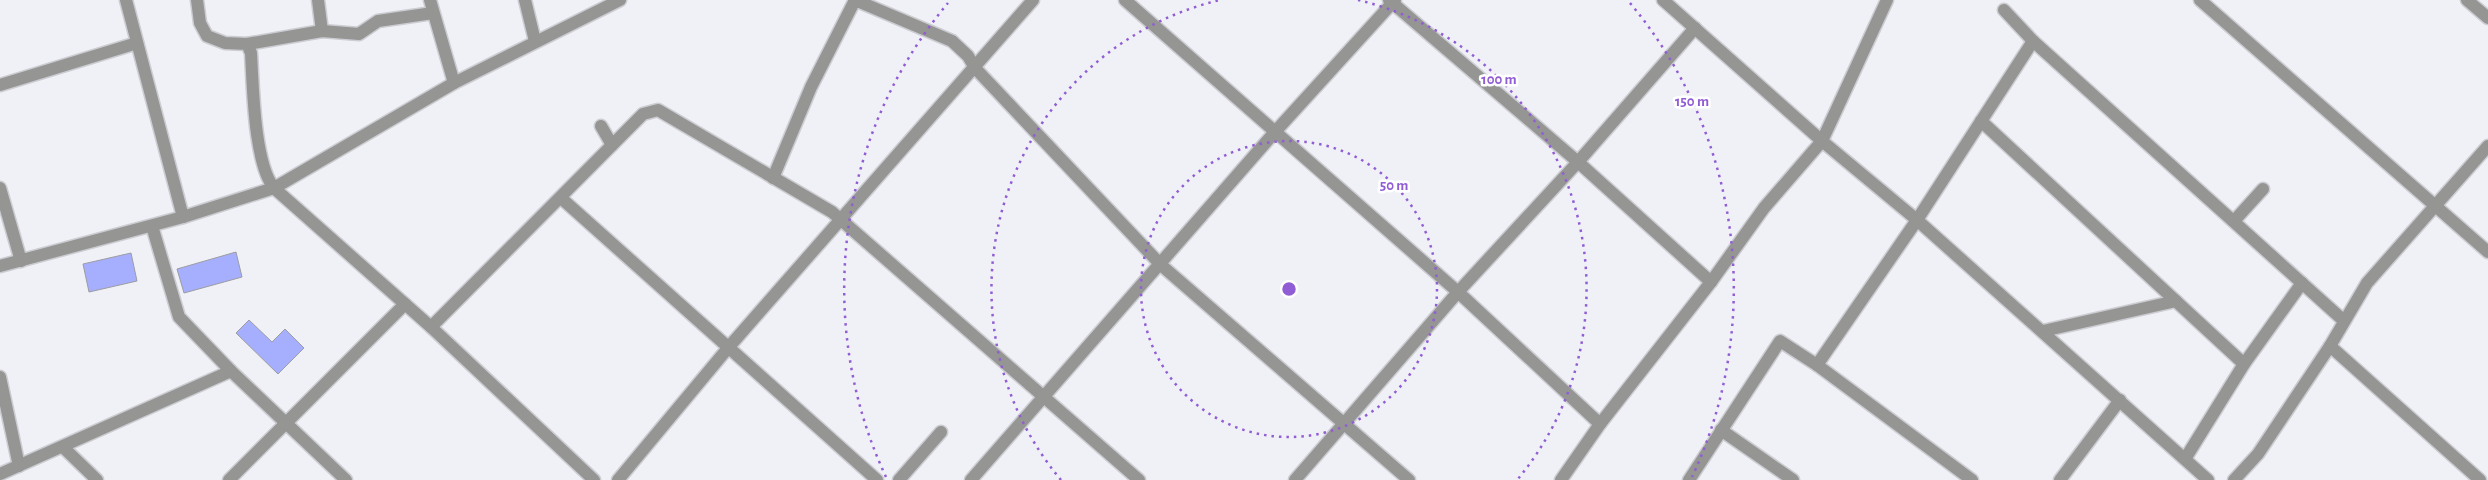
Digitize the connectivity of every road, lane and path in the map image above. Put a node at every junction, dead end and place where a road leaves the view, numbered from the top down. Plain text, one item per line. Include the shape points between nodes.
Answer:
1 (126, 0) edge
2 (197, 0) edge
3 (318, 0) edge
4 (430, 0) edge
5 (526, 0) edge
6 (620, 0) edge
7 (855, 0) edge
8 (1033, 0) edge
9 (1125, 0) edge
10 (1663, 0) edge
11 (1887, 0) edge
12 (2200, 0) edge
13 (2467, 0) edge
14 (1392, 1) edge
15 (2004, 10) dead end
16 (433, 13) junction
17 (2488, 18) edge
18 (1695, 28) junction
19 (322, 30) junction
20 (2033, 40) junction
21 (535, 41) junction
22 (137, 43) junction
23 (247, 44) junction
24 (975, 68) junction
25 (454, 83) junction
26 (0, 85) edge
27 (1981, 121) junction
28 (601, 126) dead end
29 (1274, 133) junction
30 (1822, 141) junction
31 (612, 146) junction
32 (2488, 146) edge
33 (1578, 162) junction
34 (773, 178) junction
35 (0, 188) edge
36 (274, 188) junction
37 (2263, 189) dead end
38 (560, 198) junction
39 (2435, 204) junction
40 (183, 217) junction
41 (842, 219) junction
42 (1917, 220) junction
43 (2234, 221) junction
44 (152, 226) junction
45 (2488, 252) edge
46 (21, 261) junction
47 (1161, 265) junction
48 (0, 266) edge
49 (1711, 282) junction
50 (2302, 283) junction
51 (1458, 292) junction
52 (2176, 301) junction
53 (405, 304) junction
54 (2343, 320) junction
55 (431, 327) junction
56 (2043, 331) junction
57 (2330, 346) junction
58 (728, 348) junction
59 (2244, 364) junction
60 (1816, 365) junction
61 (231, 370) junction
62 (0, 377) edge
63 (1045, 397) junction
64 (2120, 400) junction
65 (286, 421) junction
66 (1345, 424) junction
67 (1600, 424) junction
68 (1721, 430) junction
69 (941, 432) dead end
70 (63, 447) junction
71 (2185, 459) junction
72 (19, 466) junction
73 (0, 474) edge
74 (96, 480) edge
75 (230, 480) edge
76 (346, 480) edge
77 (594, 480) edge
78 (618, 480) edge
79 (877, 480) edge
80 (899, 480) edge
81 (971, 480) edge
82 (1139, 480) edge
83 (1295, 480) edge
84 (1409, 480) edge
85 (1560, 480) edge
86 (1689, 480) edge
87 (1793, 480) edge
88 (1972, 480) edge
89 (2060, 480) edge
90 (2208, 480) edge
91 (2234, 480) edge
92 (2480, 480) edge

1 - 22 street
2 - 23 street via 200,23 207,36 225,43
3 - 19 street
4 - 16 street
5 - 21 street
6 - 21 street
7 - 24 street via 952,41
7 - 34 street via 812,87
8 - 24 street
9 - 29 street
10 - 18 street
11 - 30 street
12 - 39 street
13 - 17 street
14 - 29 street
14 - 33 street
15 - 20 street
16 - 19 street via 378,21 359,34
16 - 25 street
18 - 30 street
18 - 33 street
19 - 23 street
20 - 27 street
20 - 43 street
21 - 25 street
22 - 26 street
22 - 40 street
23 - 36 street via 266,179
24 - 41 street
24 - 47 street
25 - 36 street
27 - 42 street
27 - 52 street
28 - 31 street
29 - 47 street
29 - 51 street
30 - 42 street
30 - 49 street via 1764,208
31 - 34 street via 643,114 658,110
31 - 38 street
32 - 39 street
33 - 49 street
33 - 51 street
34 - 41 street
35 - 46 street
36 - 40 street
36 - 53 street
37 - 43 street
38 - 55 street
38 - 58 street
39 - 45 street
39 - 54 street via 2367,283
40 - 44 street
41 - 58 street
41 - 63 street
42 - 56 street
42 - 60 street
43 - 50 street
44 - 46 street
44 - 61 street via 179,317
46 - 48 street
47 - 63 street
47 - 66 street
49 - 67 street
50 - 54 street
50 - 59 street
51 - 66 street
51 - 67 street
52 - 56 street
52 - 59 street
53 - 55 street
53 - 65 street
54 - 57 street
55 - 77 street
56 - 64 street
57 - 91 street via 2258,454
57 - 92 street
58 - 78 street
58 - 79 street
59 - 71 street
60 - 68 street via 1780,341
60 - 88 street
61 - 65 street
61 - 70 street
62 - 72 street
63 - 81 street
63 - 82 street
64 - 71 street
64 - 89 street
65 - 75 street
65 - 76 street
66 - 83 street
66 - 84 street
67 - 85 street
68 - 86 street
68 - 87 street
69 - 80 street
70 - 72 street
70 - 74 street
71 - 90 street
72 - 73 street

